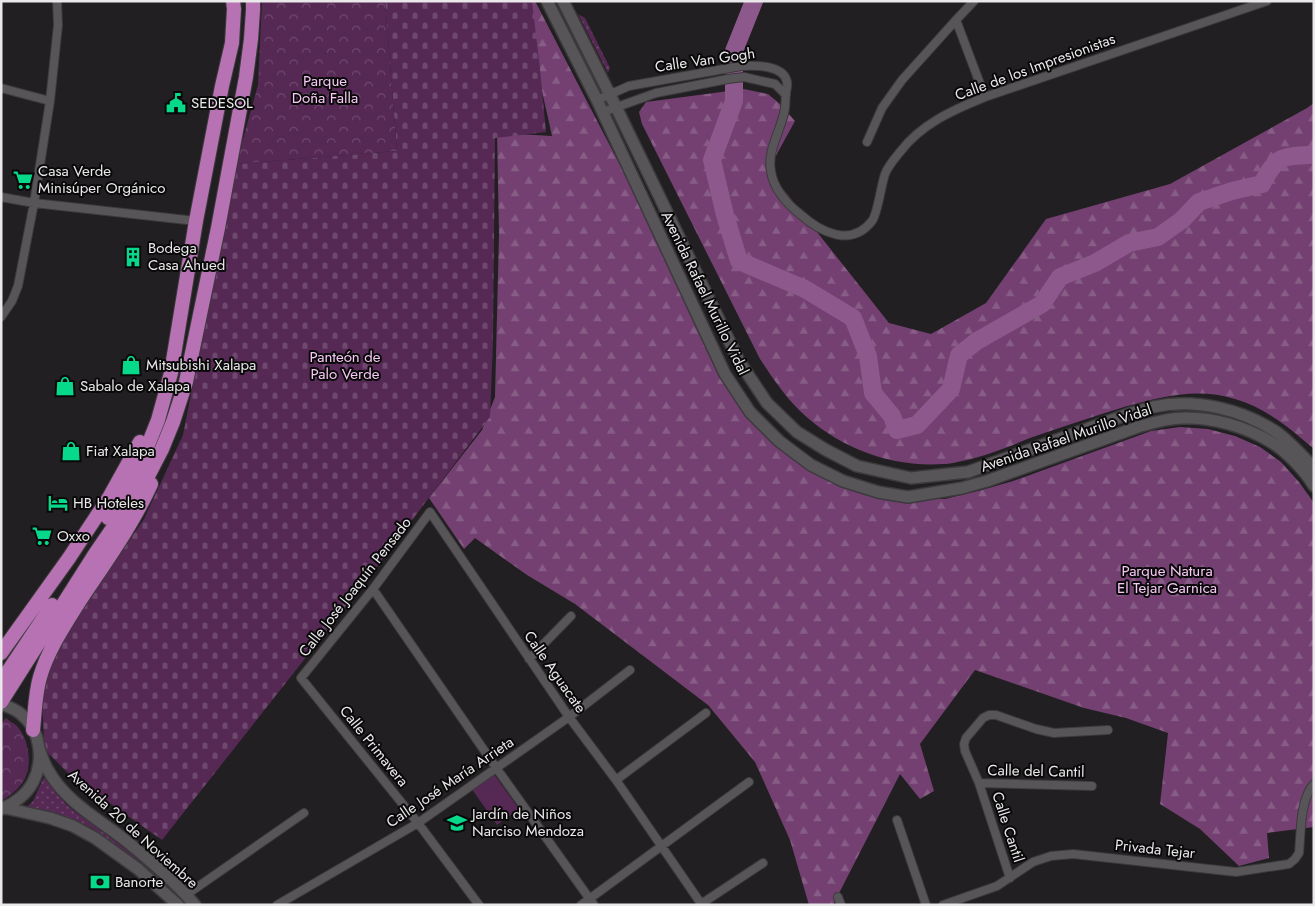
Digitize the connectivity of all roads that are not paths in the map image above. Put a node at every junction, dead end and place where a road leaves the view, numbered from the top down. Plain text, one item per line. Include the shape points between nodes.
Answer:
1 (56, 1) edge
2 (234, 1) edge
3 (253, 1) edge
4 (547, 1) edge
5 (563, 1) edge
6 (974, 1) edge
7 (1266, 1) edge
8 (1252, 4) edge
9 (956, 20) junction
10 (654, 81) junction
11 (1, 88) edge
12 (656, 93) junction
13 (609, 94) junction
14 (786, 95) junction
15 (985, 97) junction
16 (597, 100) junction
17 (50, 101) junction
18 (616, 107) junction
19 (603, 112) junction
20 (867, 142) dead end
21 (1, 197) edge
22 (34, 203) junction
23 (196, 221) junction
24 (1, 317) edge
25 (158, 420) junction
26 (162, 449) junction
27 (1314, 468) edge
28 (1314, 486) edge
29 (430, 512) joint
30 (373, 589) junction
31 (571, 616) dead end
32 (1, 653) edge
33 (529, 659) junction
34 (630, 670) dead end
35 (301, 678) joint
36 (1, 682) edge
37 (1, 703) edge
38 (706, 713) dead end
39 (569, 717) junction
40 (33, 730) junction
41 (1108, 730) dead end
42 (39, 749) junction
43 (497, 769) junction
44 (616, 780) junction
45 (749, 782) dead end
46 (979, 783) junction
47 (1314, 784) edge
48 (1092, 786) dead end
49 (3, 808) edge
50 (304, 813) dead end
51 (897, 820) dead end
52 (418, 823) junction
53 (662, 845) junction
54 (763, 863) dead end
55 (1010, 878) junction
56 (186, 894) junction
57 (592, 902) edge
58 (702, 904) edge
59 (178, 905) edge
60 (195, 905) edge
61 (277, 905) edge
62 (479, 905) edge
63 (581, 905) edge
64 (926, 905) edge
65 (943, 905) edge

1 - 17 street via 58,25
2 - 23 highway via 232,43
3 - 26 highway via 246,77 218,228 186,382
4 - 16 main road, Avenida Rafael Murillo Vidal
5 - 13 main road, Avenida Rafael Murillo Vidal
6 - 9 street
7 - 8 street, Calle de los Impresionistas
8 - 15 street, Calle de los Impresionistas
9 - 15 street
9 - 20 street via 902,80 882,108
10 - 12 street
10 - 13 street, Calle Van Gogh
10 - 14 street, Calle Van Gogh via 756,65 780,72 787,82
11 - 17 street
12 - 14 street, Calle Van Gogh via 744,77 775,84
12 - 18 street, Calle Van Gogh
13 - 16 street, Calle Van Gogh
13 - 18 main road, Avenida Rafael Murillo Vidal
14 - 15 street, Calle de los Impresionistas via 785,112 772,151 770,171 777,189 811,224 842,236 860,232 873,220 886,172 914,135 944,115
16 - 19 main road, Avenida Rafael Murillo Vidal
17 - 22 street
18 - 19 street, Calle Van Gogh
18 - 27 main road, Avenida Rafael Murillo Vidal via 739,361 768,403 797,432 826,450 857,466 889,474 910,478 940,476 968,472 1155,406 1189,404 1208,405 1257,421 1279,435
19 - 28 main road, Avenida Rafael Murillo Vidal via 725,374 750,412 779,441 811,465 843,481 878,492 908,496 988,481 1138,427 1183,418 1207,420 1252,432 1273,443
21 - 22 street
22 - 23 street
22 - 24 street via 18,286
23 - 25 highway via 171,373
25 - 32 highway via 142,438 110,496 69,558
25 - 36 highway via 119,501
26 - 37 highway via 147,478
26 - 40 highway via 156,472 137,513 46,659 39,678
29 - 30 street, Calle José Joaquín Pensado
29 - 33 street, Calle Aguacate
30 - 35 street, Calle José Joaquín Pensado
30 - 43 street
31 - 33 street
33 - 39 street, Calle Aguacate
34 - 39 street, Calle José María Arrieta
35 - 52 street, Calle Primavera
37 - 40 main road via 23,716
38 - 44 street
39 - 43 street, Calle José María Arrieta
39 - 44 street, Calle Aguacate
40 - 42 main road, Avenida 20 de Noviembre
41 - 46 street, Calle Cantil via 1054,733 990,715 983,718 964,744
42 - 49 main road via 39,766 33,783 22,796
42 - 56 main road, Avenida 20 de Noviembre via 48,770 70,798 130,844
43 - 52 street, Calle José María Arrieta
43 - 57 street
44 - 53 street, Calle Aguacate
45 - 53 street
46 - 48 street, Calle del Cantil
46 - 55 street, Calle Cantil
47 - 55 street, Privada Tejar via 1304,800 1299,853 1289,864 1236,872 1073,854 1033,862
49 - 59 main road, Avenida 20 de Noviembre via 50,818 95,838 138,869
50 - 56 street
51 - 64 street
52 - 61 street, Calle José María Arrieta
52 - 62 street, Calle Primavera
53 - 57 street
53 - 58 street, Calle Aguacate
54 - 58 street
55 - 65 street, Privada Tejar via 997,886
56 - 60 main road, Avenida 20 de Noviembre
57 - 63 street

